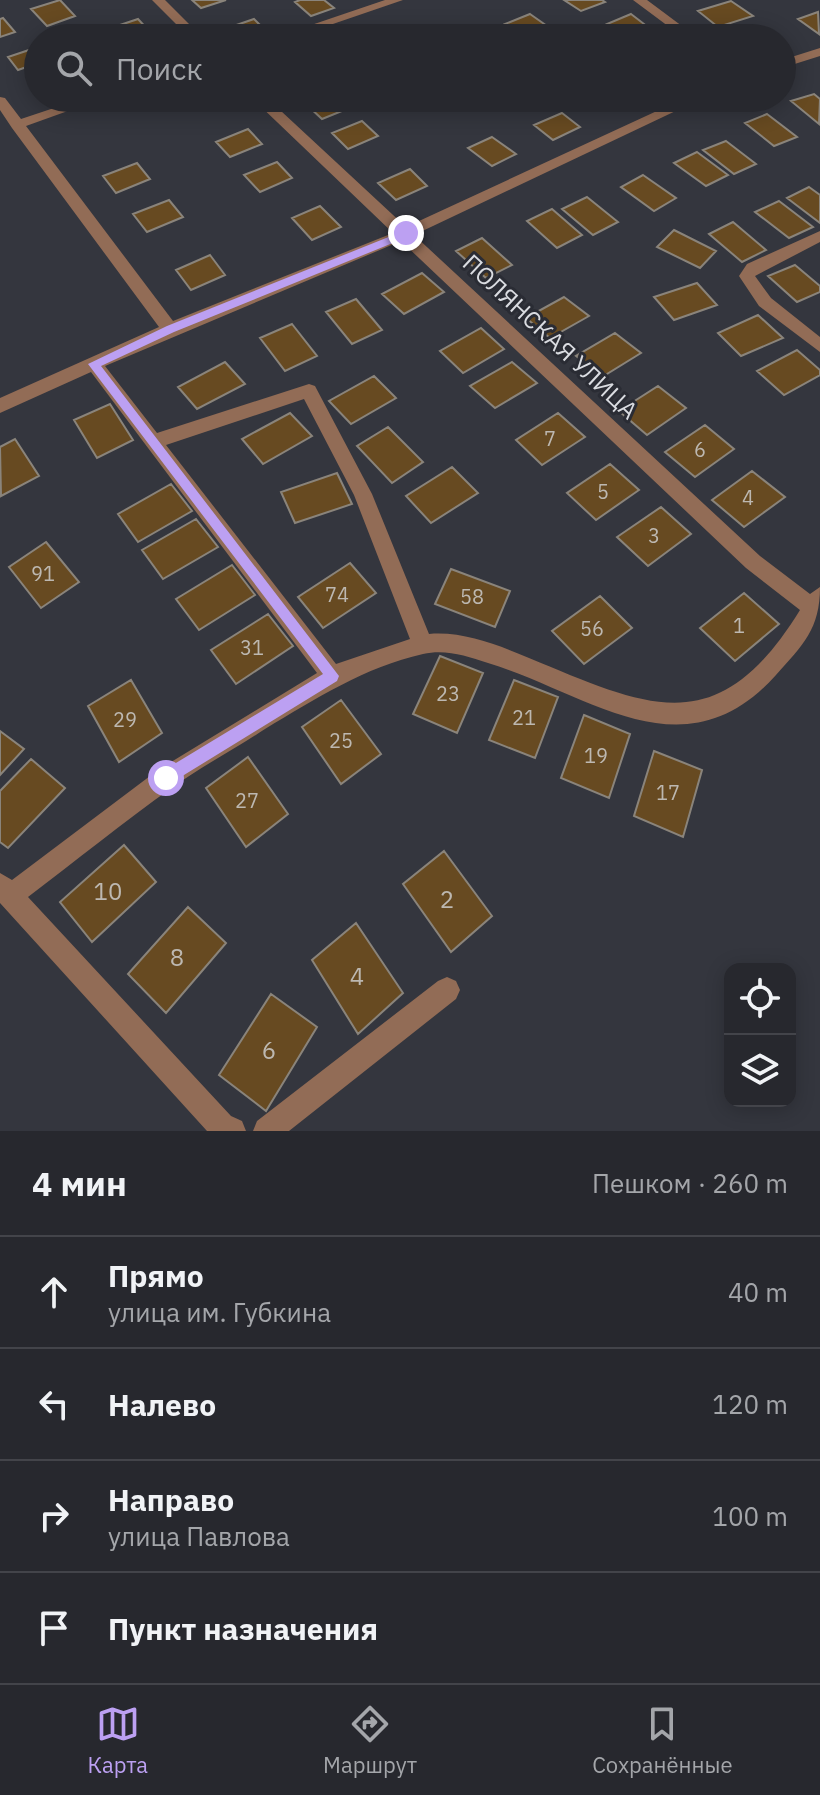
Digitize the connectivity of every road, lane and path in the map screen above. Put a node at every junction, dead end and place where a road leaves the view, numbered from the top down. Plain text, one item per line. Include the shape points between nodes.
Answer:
1 (158, 0) edge
2 (397, 0) edge
3 (639, 0) edge
4 (183, 24) edge
5 (322, 24) edge
6 (672, 24) edge
7 (820, 52) edge
8 (796, 60) edge
9 (0, 101) edge
10 (56, 112) edge
11 (274, 112) edge
12 (666, 112) edge
13 (17, 125) junction
14 (406, 233) junction
15 (820, 236) edge
16 (170, 329) junction
17 (820, 346) edge
18 (94, 364) junction
19 (0, 406) edge
20 (153, 442) junction
21 (816, 602) edge
22 (423, 644) junction
23 (332, 676) junction
24 (5, 891) edge
25 (447, 990) dead end
26 (232, 1131) edge
27 (267, 1131) edge

1 - 4 street
2 - 5 street
3 - 6 street
7 - 8 street
9 - 13 street
10 - 13 street
11 - 14 street, ПОЛЯНСКАЯ УЛИЦА
12 - 14 street
13 - 16 street
14 - 16 street
14 - 21 street, ПОЛЯНСКАЯ УЛИЦА via 753,562
15 - 17 street via 753,268 747,276 765,302
16 - 18 street
18 - 19 street
18 - 20 street
20 - 22 street via 309,391 363,494
20 - 23 street
21 - 22 street via 792,642 761,676 724,705 683,715 623,707 508,659 450,642
22 - 23 street
23 - 24 street via 166,778
24 - 26 street via 221,1126
25 - 27 street

